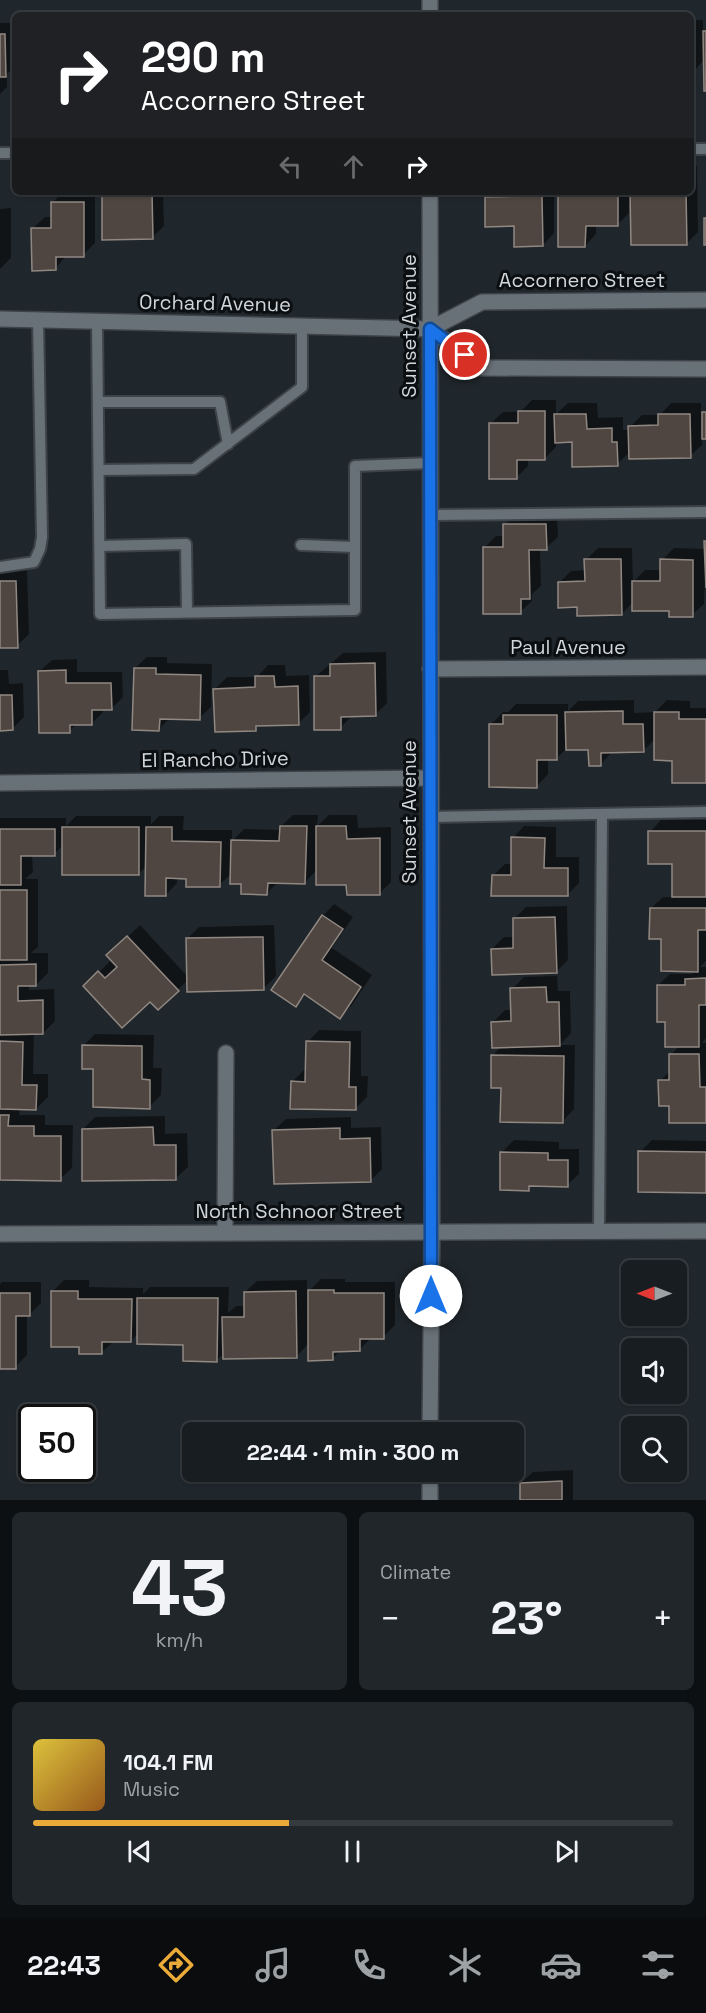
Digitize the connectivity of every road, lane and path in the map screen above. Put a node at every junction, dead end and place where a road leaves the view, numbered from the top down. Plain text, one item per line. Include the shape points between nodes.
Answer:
1 (430, 195) edge
2 (706, 300) edge
3 (0, 319) edge
4 (38, 320) junction
5 (97, 321) junction
6 (302, 326) junction
7 (430, 329) junction
8 (706, 369) edge
9 (98, 402) junction
10 (228, 444) junction
11 (430, 463) junction
12 (99, 470) junction
13 (706, 512) edge
14 (430, 515) junction
15 (301, 545) dead end
16 (99, 546) junction
17 (355, 547) junction
18 (0, 567) edge
19 (187, 612) junction
20 (706, 667) edge
21 (430, 669) junction
22 (430, 778) junction
23 (0, 783) edge
24 (706, 813) edge
25 (602, 814) junction
26 (430, 817) junction
27 (226, 1053) dead end
28 (599, 1230) junction
29 (706, 1230) edge
30 (432, 1231) junction
31 (225, 1232) junction
32 (0, 1233) edge
33 (430, 1422) edge
34 (430, 1482) edge
35 (430, 1500) edge

1 - 7 street, Sunset Avenue
2 - 7 street, Accornero Street via 482,302
3 - 4 street, Orchard Avenue
4 - 5 street, Orchard Avenue
4 - 18 lane via 42,537 34,562
5 - 6 street, Orchard Avenue
5 - 9 lane
6 - 7 street, Orchard Avenue
6 - 10 lane via 302,387
7 - 8 street via 482,368
7 - 11 street, Sunset Avenue
9 - 10 lane via 220,402
9 - 12 lane
10 - 12 lane via 194,469
11 - 14 street, Sunset Avenue
11 - 17 lane via 355,466
12 - 16 lane
13 - 14 lane
14 - 21 street, Sunset Avenue
15 - 17 lane
16 - 19 lane via 100,614
16 - 19 lane via 186,544
17 - 19 lane via 355,610
20 - 21 street, Paul Avenue
21 - 22 street, Sunset Avenue
22 - 23 street, El Rancho Drive
22 - 26 street, Sunset Avenue
24 - 25 lane
25 - 26 lane
25 - 28 lane
26 - 30 street, Sunset Avenue
27 - 31 street
28 - 29 street, North Schnoor Street
28 - 30 street, North Schnoor Street
30 - 31 street, North Schnoor Street
30 - 33 street, Sunset Avenue
31 - 32 street, North Schnoor Street
34 - 35 street

